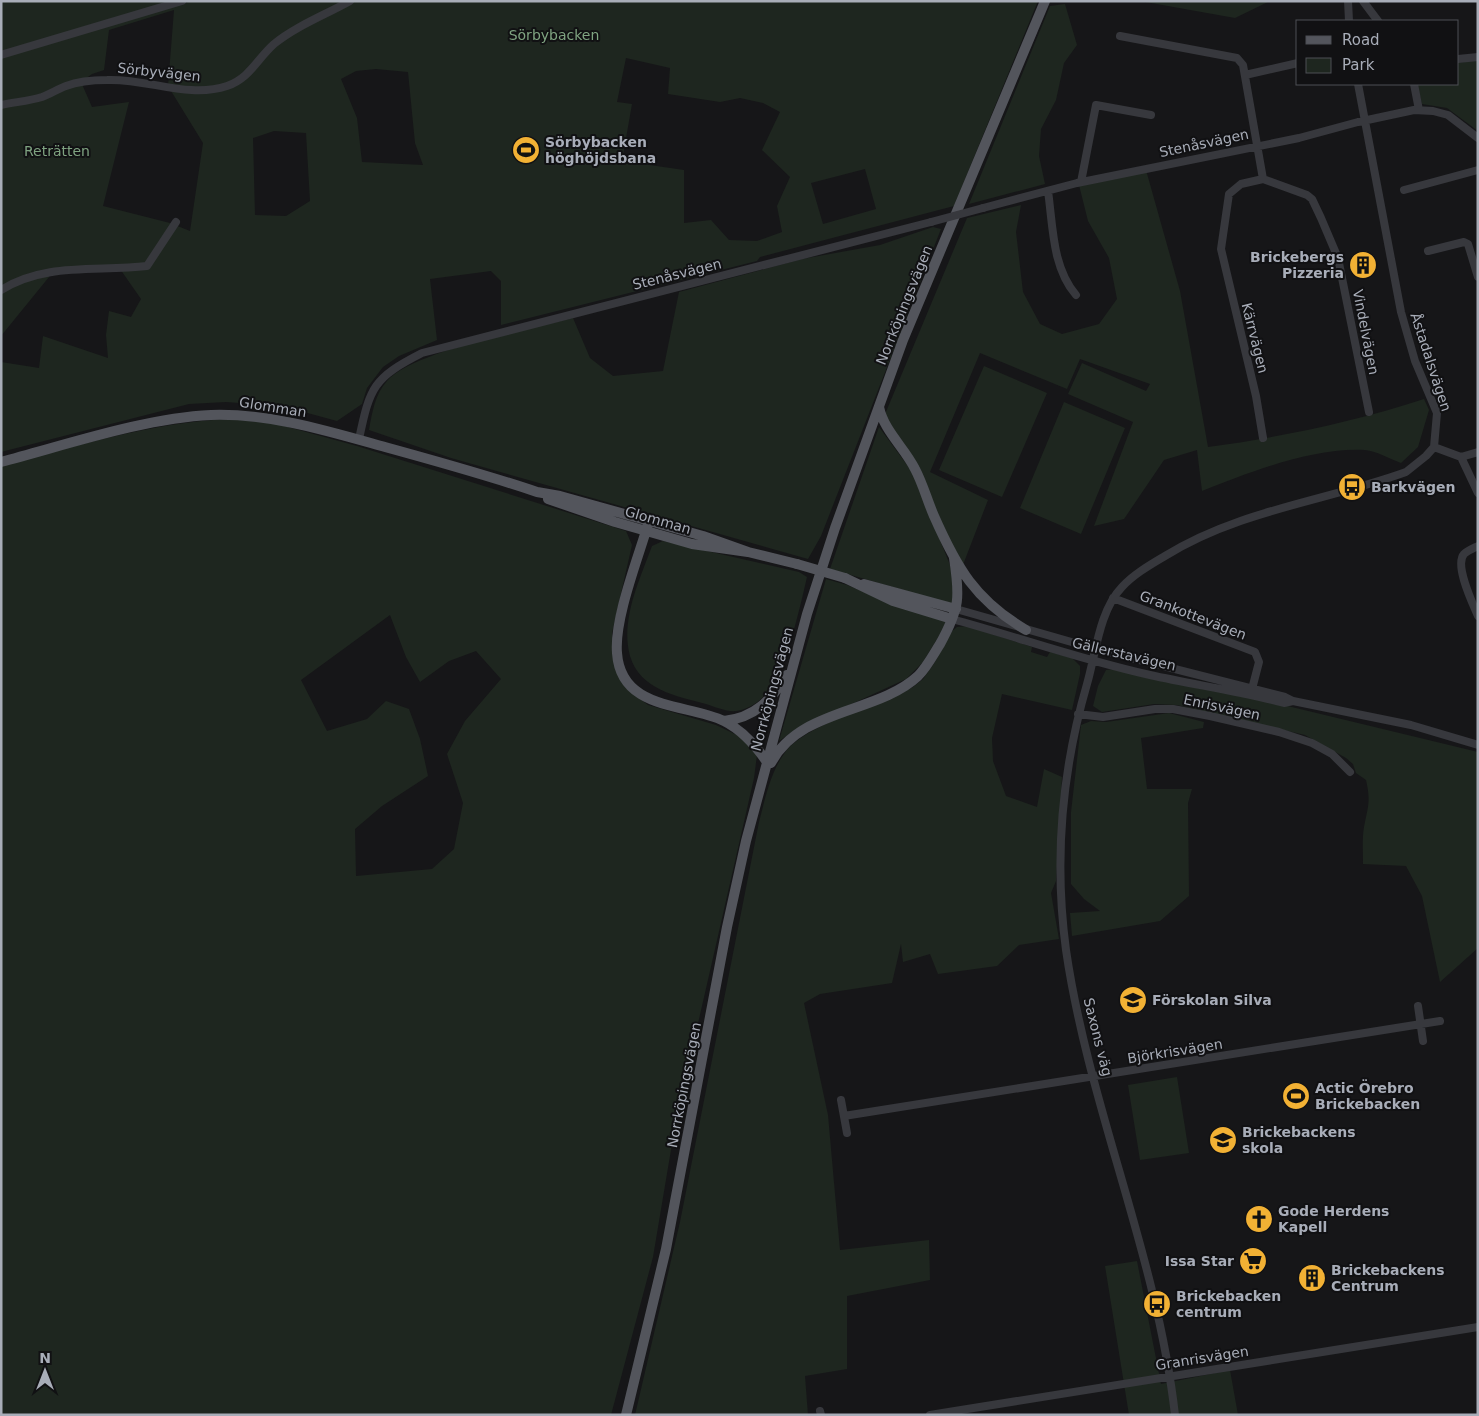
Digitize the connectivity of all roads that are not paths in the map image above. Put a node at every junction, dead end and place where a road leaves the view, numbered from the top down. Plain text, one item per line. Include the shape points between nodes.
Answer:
1 (182, 1) edge
2 (350, 1) edge
3 (1348, 1) edge
4 (1363, 1) edge
5 (1044, 3) edge
6 (1348, 20) edge
7 (1377, 20) edge
8 (1120, 36) dead end
9 (1, 55) edge
10 (1478, 57) edge
11 (1459, 59) edge
12 (1296, 63) edge
13 (1245, 75) junction
14 (1358, 85) edge
15 (1414, 85) edge
16 (1, 106) edge
17 (1419, 110) junction
18 (1151, 115) dead end
19 (1365, 120) junction
20 (1478, 138) edge
21 (1259, 145) junction
22 (1478, 170) edge
23 (1263, 179) junction
24 (1081, 182) junction
25 (1048, 190) junction
26 (1404, 190) dead end
27 (176, 222) dead end
28 (1428, 251) dead end
29 (1478, 277) edge
30 (1, 290) edge
31 (1076, 295) dead end
32 (879, 406) junction
33 (1369, 412) dead end
34 (1263, 438) dead end
35 (358, 439) junction
36 (1434, 446) junction
37 (1478, 452) edge
38 (1461, 458) junction
39 (1, 462) edge
40 (1478, 493) edge
41 (647, 526) junction
42 (1478, 546) edge
43 (954, 558) junction
44 (1114, 598) junction
45 (954, 614) junction
46 (1478, 616) edge
47 (1026, 630) junction
48 (1096, 649) junction
49 (1093, 661) junction
50 (792, 667) junction
51 (1252, 689) junction
52 (1293, 701) junction
53 (1078, 714) junction
54 (724, 721) junction
55 (1478, 745) edge
56 (767, 762) junction
57 (1350, 772) dead end
58 (764, 778) junction
59 (1418, 1006) dead end
60 (1440, 1021) dead end
61 (1421, 1024) junction
62 (1423, 1041) dead end
63 (1094, 1076) junction
64 (841, 1100) dead end
65 (844, 1116) junction
66 (847, 1133) dead end
67 (1478, 1327) edge
68 (1171, 1376) junction
69 (626, 1415) edge
70 (930, 1415) edge
71 (1175, 1415) edge

1 - 9 street
2 - 16 street, Sörbyvägen via 284,37 254,69 226,86 193,89 135,80 92,81
3 - 6 street
4 - 7 street
5 - 32 main road, Norrköpingsvägen via 903,340
8 - 13 street via 1237,58
10 - 11 street
12 - 13 street
13 - 21 street
14 - 19 street, Åstadalsvägen
15 - 17 street
17 - 19 street, Stenåsvägen
17 - 20 street via 1448,115
18 - 24 street via 1096,105
19 - 21 street, Stenåsvägen
19 - 36 street, Åstadalsvägen via 1401,312 1437,412
21 - 23 street
21 - 24 street, Stenåsvägen
22 - 26 street
23 - 33 street, Vindelvägen via 1307,195 1321,218 1338,258
23 - 34 street, Kärrvägen via 1241,184 1229,194 1221,249 1247,354
24 - 25 street, Stenåsvägen
25 - 31 street via 1061,272
25 - 35 street, Stenåsvägen, bridge via 422,352 389,370 376,386 366,405
27 - 30 street via 146,266 52,270 23,278
28 - 29 street via 1464,242 1468,244
32 - 43 main road via 886,427 916,470
32 - 50 main road, Norrköpingsvägen via 832,537
35 - 39 main road, Glomman via 276,419 210,415 131,428
35 - 41 main road, Glomman via 537,492 584,512
36 - 38 street
36 - 44 street via 1406,472 1245,518 1193,540 1139,573
37 - 38 street
38 - 40 street
41 - 45 main road, Glomman, bridge via 707,548 748,552 858,584 877,586
41 - 54 main road via 621,619 617,652 619,665 627,680 646,699
42 - 46 street via 1464,554 1460,561
43 - 45 main road via 959,592
43 - 47 main road via 969,584 982,598
44 - 48 street
44 - 51 street, Grankottevägen via 1255,652 1259,662
45 - 47 street, Gällerstavägen
45 - 49 street, Gällerstavägen
45 - 58 main road via 935,653 918,675 900,688 801,732 778,750
47 - 48 street, Gällerstavägen
48 - 49 street, Saxons väg
48 - 51 street, Gällerstavägen
49 - 52 street, Gällerstavägen via 1284,703
49 - 53 street, Saxons väg
50 - 54 main road via 762,707 748,716
50 - 56 main road, Norrköpingsvägen
51 - 52 street, Gällerstavägen
52 - 55 street, Gällerstavägen via 1411,726
53 - 57 street, Enrisvägen via 1103,717 1155,708 1210,716 1312,743 1332,754
53 - 63 street, Saxons väg via 1071,739 1062,818 1065,938
54 - 56 main road via 753,743
56 - 58 main road, Norrköpingsvägen
58 - 69 main road, Norrköpingsvägen via 727,927 666,1249
59 - 61 street
60 - 61 street, Björkrisvägen
61 - 62 street
61 - 63 street, Björkrisvägen
63 - 65 street, Björkrisvägen
63 - 68 street, Saxons väg via 1141,1240
64 - 65 street
65 - 66 street
67 - 68 street, Granrisvägen
68 - 70 street, Granrisvägen
68 - 71 street, Saxons väg

